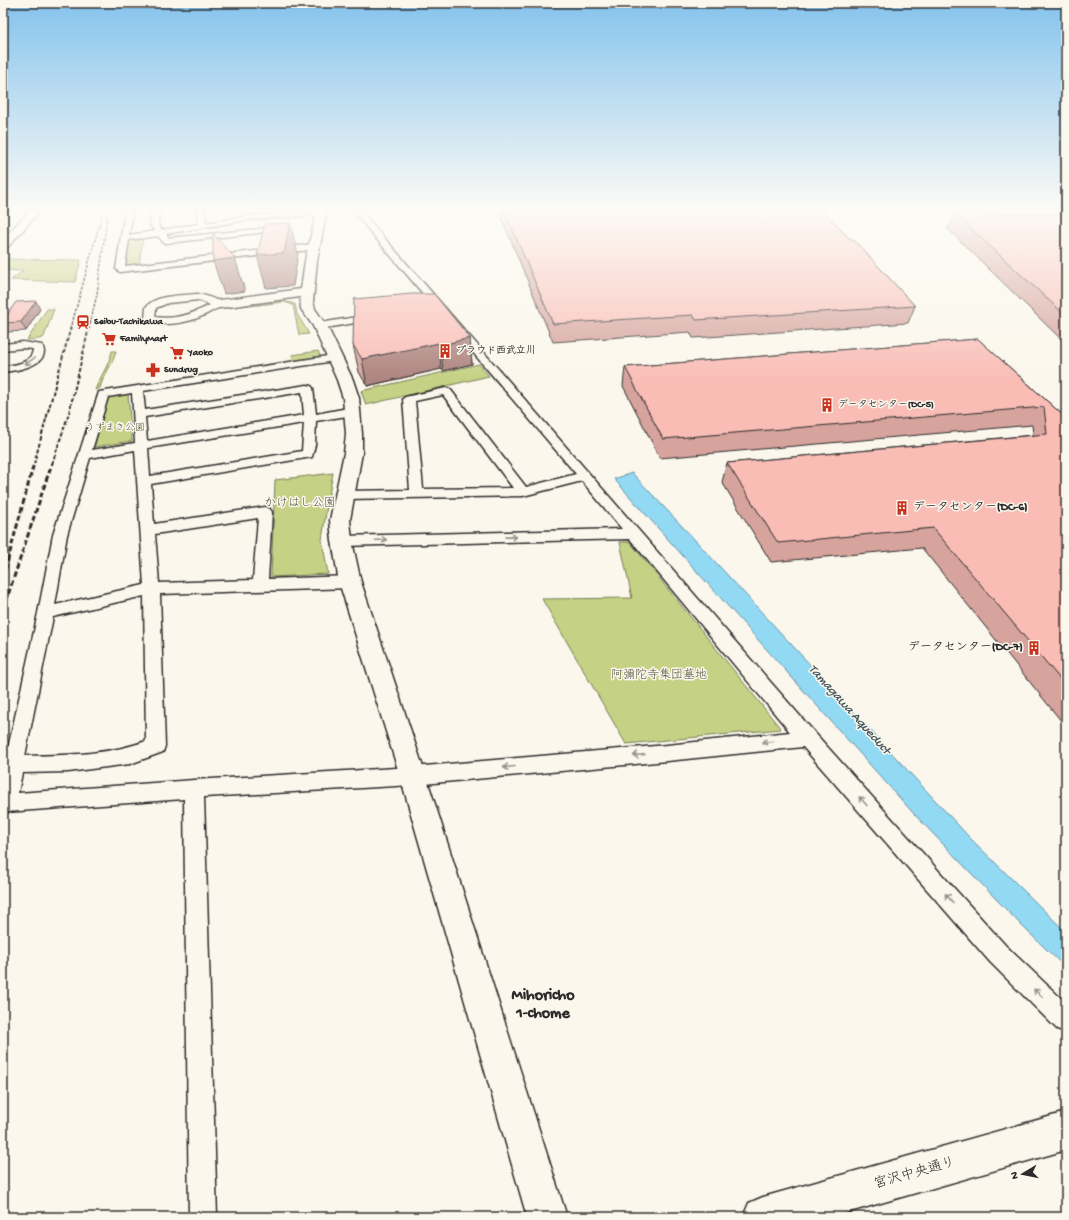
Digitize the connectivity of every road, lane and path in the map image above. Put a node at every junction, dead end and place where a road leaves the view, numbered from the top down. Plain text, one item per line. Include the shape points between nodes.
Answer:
1 (120, 267) edge
2 (137, 267) edge
3 (310, 267) edge
4 (406, 267) edge
5 (307, 292) junction
6 (213, 304) junction
7 (384, 316) edge
8 (320, 326) junction
9 (3, 347) edge
10 (334, 358) junction
11 (3, 369) edge
12 (137, 388) junction
13 (353, 411) junction
14 (140, 414) junction
15 (310, 418) junction
16 (141, 446) junction
17 (85, 455) junction
18 (585, 476) junction
19 (144, 482) junction
20 (523, 492) junction
21 (417, 494) junction
22 (344, 495) junction
23 (147, 530) junction
24 (634, 534) junction
25 (342, 541) junction
26 (350, 582) junction
27 (260, 586) junction
28 (152, 589) junction
29 (46, 613) junction
30 (807, 738) junction
31 (14, 765) junction
32 (413, 776) junction
33 (194, 789) junction
34 (1066, 1020) edge
35 (1066, 1131) edge
36 (203, 1217) edge
37 (546, 1217) edge
38 (764, 1217) edge

1 - 2 street via 120,269
3 - 5 street
4 - 18 street via 426,290 441,315
5 - 6 street
5 - 8 street via 308,309
6 - 6 street via 200,315 160,321 150,319 151,307 161,302 201,297
7 - 8 street
8 - 10 street
9 -> 11 street via 38,347 34,361 17,368
10 - 12 street
10 - 13 street via 345,380
12 - 14 street
12 - 17 street via 103,394
13 - 15 street
13 - 22 street via 353,453
14 - 15 street via 307,388
14 - 16 street
15 - 16 street
15 - 19 street via 308,454
16 - 17 street
16 - 19 street
17 - 29 street via 60,535
18 - 20 street
18 - 24 street
19 - 23 street
20 - 21 street
20 - 21 street via 446,391 409,399
21 - 22 street
22 - 25 street via 340,520
23 - 27 street via 265,512
23 - 28 street
25 -> 24 street
24 - 30 street
25 - 26 street
26 - 27 street
26 - 32 street
27 - 28 street
28 - 29 street
28 - 31 street via 156,746 130,756 68,763
29 - 31 street
30 -> 32 street
34 -> 30 street via 998,954
31 - 33 street via 6,803
32 - 33 street
32 - 37 street
33 - 36 street
35 - 38 street, 宮沢中央通り

